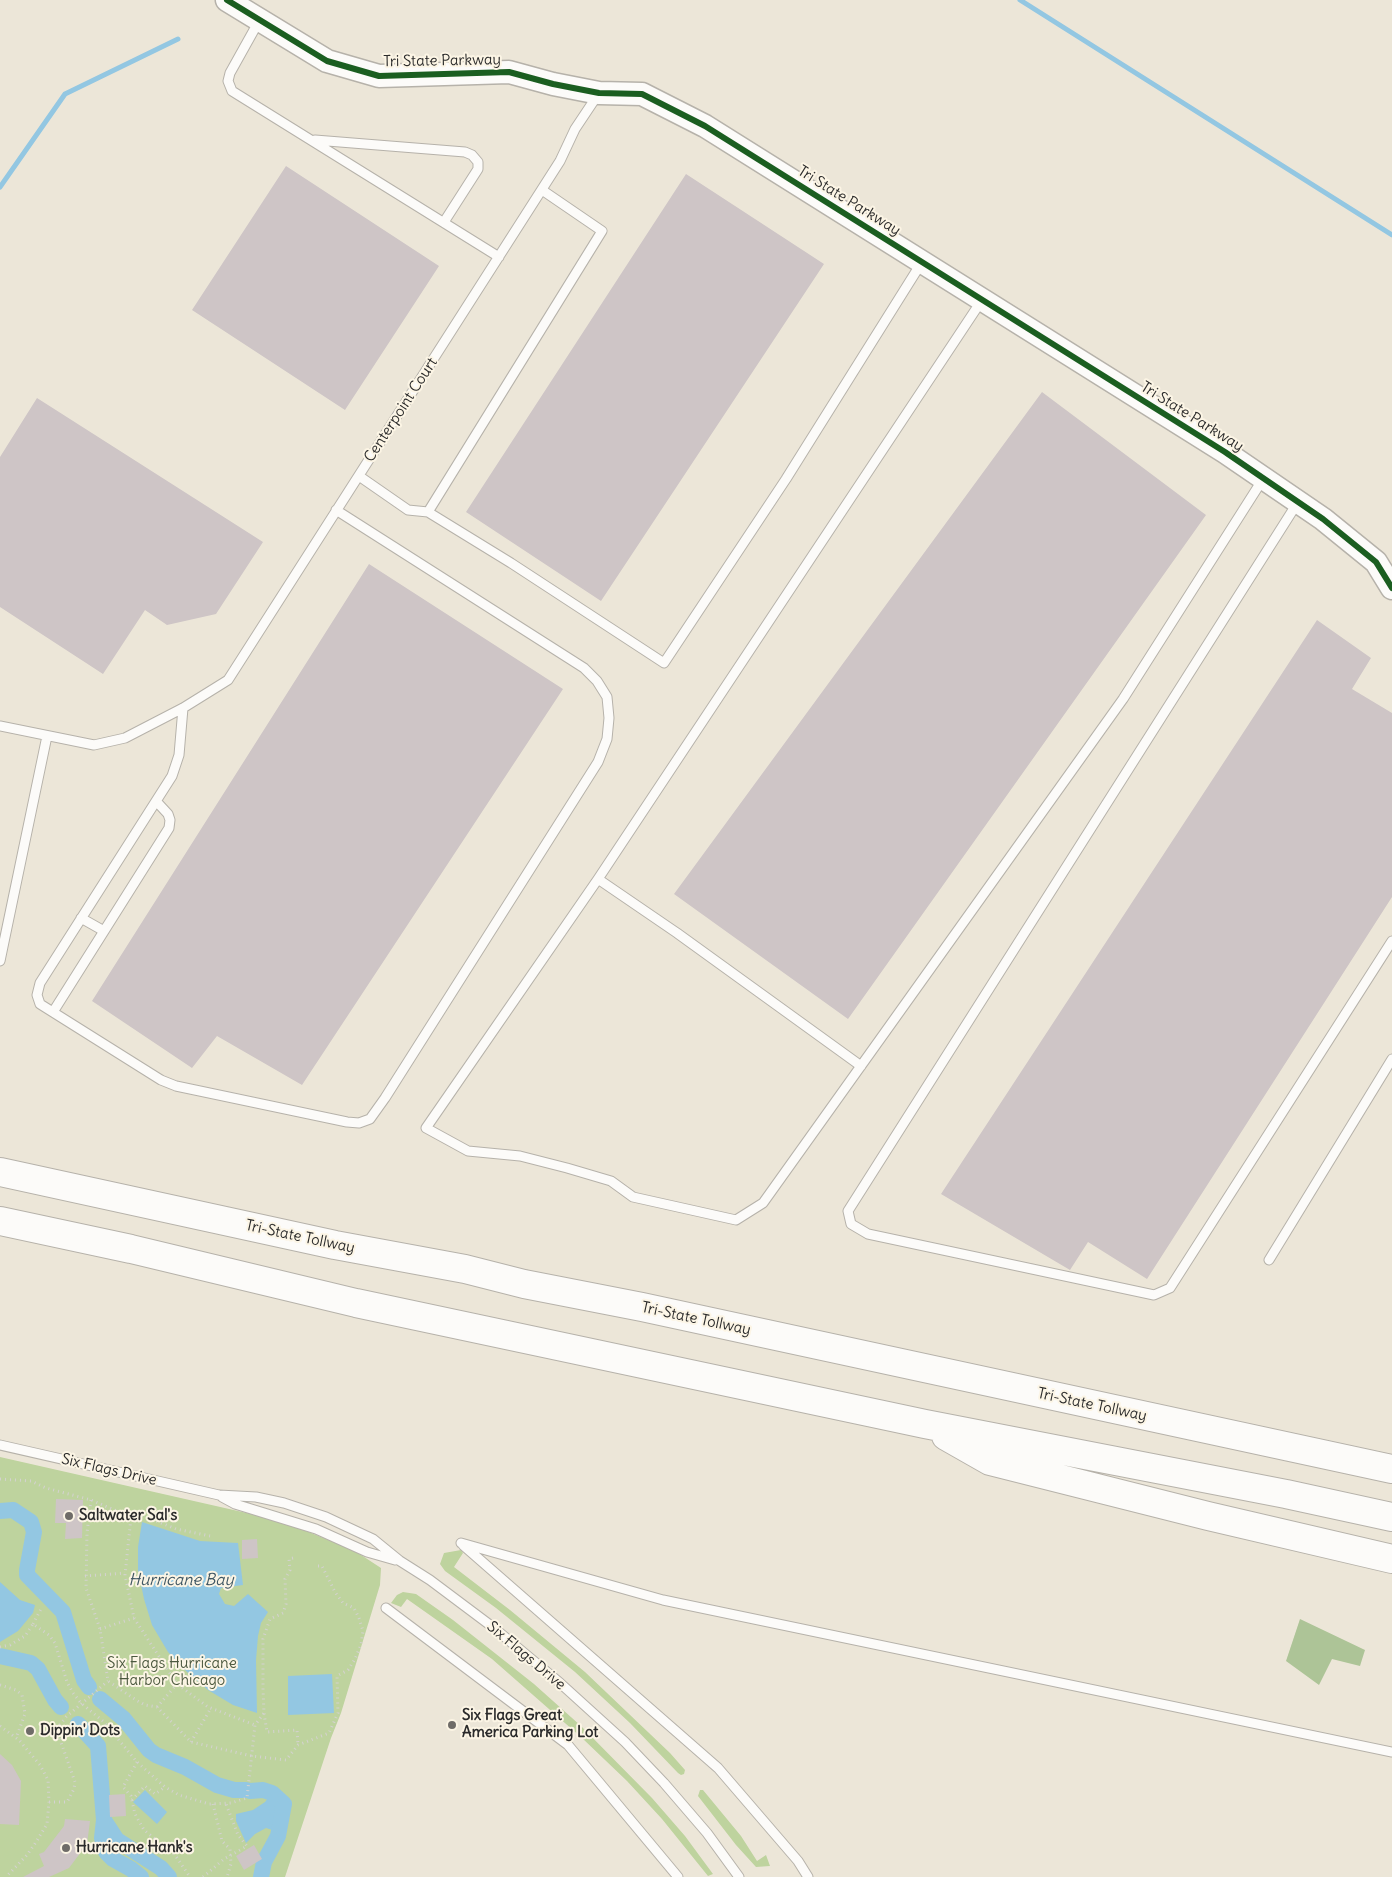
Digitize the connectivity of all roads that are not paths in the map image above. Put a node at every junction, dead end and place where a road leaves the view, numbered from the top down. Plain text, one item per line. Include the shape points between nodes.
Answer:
1 (227, 0) edge
2 (259, 21) junction
3 (599, 93) junction
4 (312, 140) junction
5 (542, 190) junction
6 (444, 222) junction
7 (499, 257) junction
8 (922, 262) junction
9 (982, 300) junction
10 (359, 476) junction
11 (1264, 478) junction
12 (1299, 502) junction
13 (336, 510) junction
14 (428, 512) junction
15 (1392, 588) edge
16 (183, 708) junction
17 (0, 726) edge
18 (47, 736) junction
19 (156, 801) junction
20 (598, 879) junction
21 (82, 918) junction
22 (104, 931) junction
23 (1392, 940) edge
24 (0, 961) edge
25 (53, 1012) junction
26 (1392, 1059) edge
27 (861, 1066) junction
28 (0, 1172) edge
29 (0, 1221) edge
30 (1269, 1260) dead end
31 (925, 1424) junction
32 (0, 1445) edge
33 (1392, 1469) edge
34 (219, 1495) junction
35 (1392, 1517) edge
36 (1392, 1559) edge
37 (400, 1561) junction
38 (386, 1608) dead end
39 (1392, 1752) edge
40 (678, 1877) edge
41 (739, 1877) edge
42 (808, 1877) edge

1 - 2 street, Tri State Parkway
2 - 3 street, Tri State Parkway via 327,61 379,76 509,72
2 - 4 lane via 230,73 228,82 232,91
3 - 5 lane, Centerpoint Court
3 - 8 street, Tri State Parkway via 642,94 705,126
4 - 6 lane
4 - 6 lane via 465,152 472,156 478,162 478,169
5 - 7 lane, Centerpoint Court
5 - 14 lane via 602,231
6 - 7 lane
7 - 10 lane, Centerpoint Court
8 - 9 street, Tri State Parkway
8 - 14 lane via 786,479 664,663
9 - 11 street, Tri State Parkway
9 - 20 lane
10 - 13 lane, Centerpoint Court
10 - 14 lane via 408,510
11 - 12 street, Tri State Parkway
11 - 27 lane via 1124,699
12 - 15 street, Tri State Parkway via 1376,562
12 - 23 lane via 848,1211 851,1224 868,1234 1154,1295 1170,1288
13 - 16 lane, Centerpoint Court via 228,680
13 - 25 lane via 584,668 607,697 610,718 607,739 598,762 370,1118 359,1123 346,1122 176,1086 161,1080
16 - 18 lane, Centerpoint Court via 125,738 94,746
16 - 19 lane via 179,756 172,776
17 - 18 lane, Centerpoint Court
18 - 24 lane
19 - 21 lane
19 - 22 lane via 168,814 168,828
20 - 27 lane
20 - 27 lane via 426,1128 468,1151 520,1156 611,1181 634,1197 736,1220 763,1203
21 - 22 lane
21 - 25 lane via 40,983 37,995 40,1004
22 - 25 lane
26 - 30 lane
28 - 33 highway, Tri-State Tollway
29 - 31 highway via 356,1303
31 - 35 highway
31 - 36 highway via 990,1461
32 - 34 lane, Six Flags Drive
34 - 37 lane, Six Flags Drive via 234,1504 299,1523 367,1552
34 - 37 lane, Six Flags Drive via 256,1497 326,1517 373,1539
37 - 41 lane, Six Flags Drive via 494,1628 625,1742 708,1833
38 - 40 lane via 568,1745
39 - 42 lane via 663,1600 461,1543 718,1768

